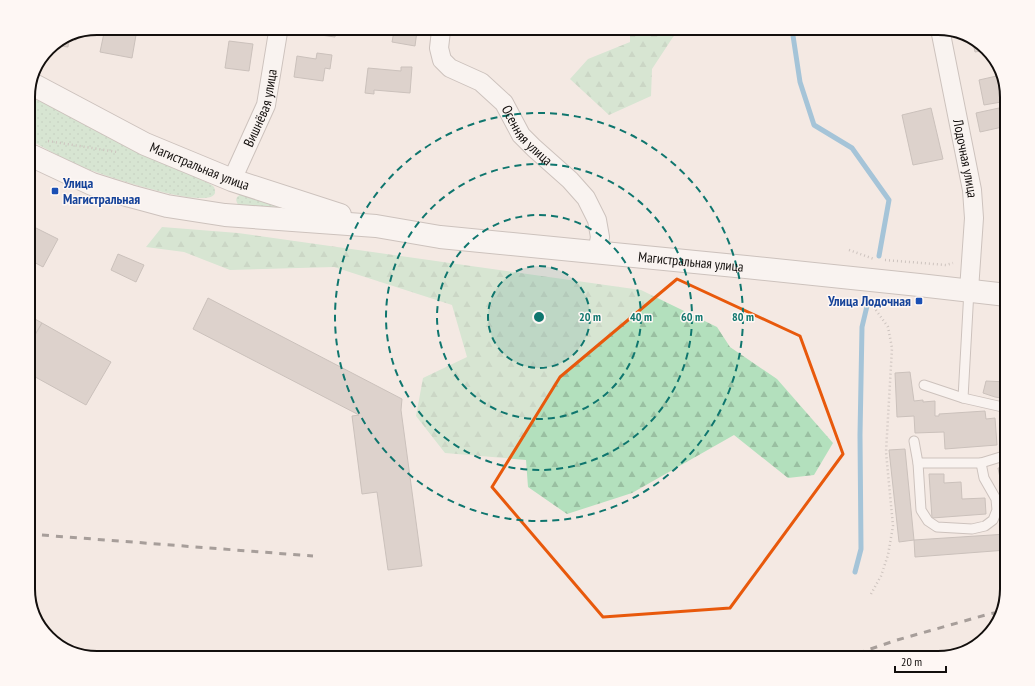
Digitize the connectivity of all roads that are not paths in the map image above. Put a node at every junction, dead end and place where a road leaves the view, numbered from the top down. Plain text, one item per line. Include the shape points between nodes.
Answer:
1 (278, 35) edge
2 (441, 35) edge
3 (941, 35) edge
4 (36, 86) edge
5 (36, 147) edge
6 (232, 180) junction
7 (225, 215) junction
8 (376, 226) junction
9 (597, 253) junction
10 (969, 290) junction
11 (1000, 294) edge
12 (924, 385) dead end
13 (963, 398) junction
14 (1000, 407) edge
15 (914, 441) dead end
16 (1000, 457) edge
17 (918, 462) junction
18 (981, 463) junction

1 - 6 street, Вишнёвая улица via 266,105
2 - 9 street, Осенняя улица via 439,48 442,60 450,68 481,82 504,103 521,135 586,198 597,220 600,237
3 - 10 street, Лодочная улица via 972,190 974,218
4 - 6 main road, Магистральная улица via 145,144
5 - 7 main road, Магистральная улица via 92,184 167,206
6 - 7 main road
6 - 8 main road, Магистральная улица
7 - 8 main road, Магистральная улица
8 - 9 main road, Магистральная улица via 440,237
9 - 10 main road, Магистральная улица
10 - 11 main road, Магистральная улица
10 - 13 lane
12 - 13 lane
13 - 14 lane
15 - 17 lane
16 - 18 lane
17 - 18 lane
17 - 18 lane via 922,510 928,520 937,527 972,529 985,526 993,520 997,510 996,499 984,478

